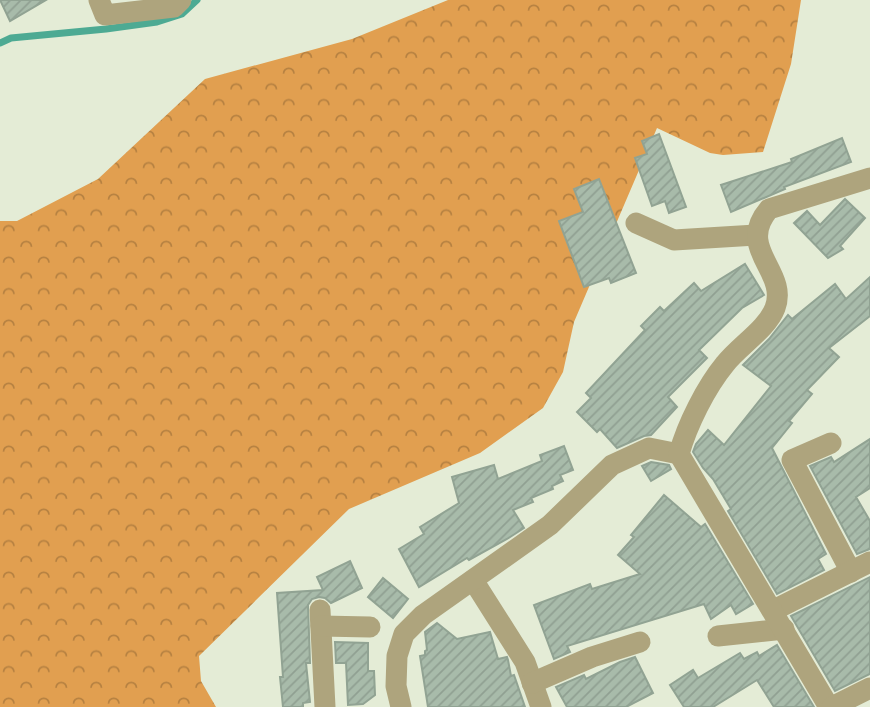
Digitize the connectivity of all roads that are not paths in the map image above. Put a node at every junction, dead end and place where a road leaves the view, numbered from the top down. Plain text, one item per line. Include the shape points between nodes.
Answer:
1 (99, 0) edge
2 (181, 0) edge
3 (870, 178) edge
4 (636, 223) dead end
5 (756, 235) junction
6 (831, 443) dead end
7 (679, 454) junction
8 (861, 567) edge
9 (473, 580) junction
10 (779, 620) junction
11 (370, 627) dead end
12 (718, 636) dead end
13 (640, 642) dead end
14 (532, 683) junction
15 (870, 688) edge
16 (397, 706) edge
17 (325, 707) edge
18 (541, 707) edge
19 (831, 707) edge

1 - 2 street via 105,15 174,7
3 - 5 street via 769,209
4 - 5 street via 674,240
5 - 7 street via 777,291 775,308 724,364 691,421
6 - 8 street via 792,460
7 - 9 street via 649,448 612,465 550,525
7 - 10 street
8 - 10 street
9 - 14 street via 525,662
9 - 16 street via 439,601 404,634 397,656
10 - 12 street
10 - 19 street
11 - 17 street via 321,618
13 - 14 street
14 - 18 street
15 - 19 street

